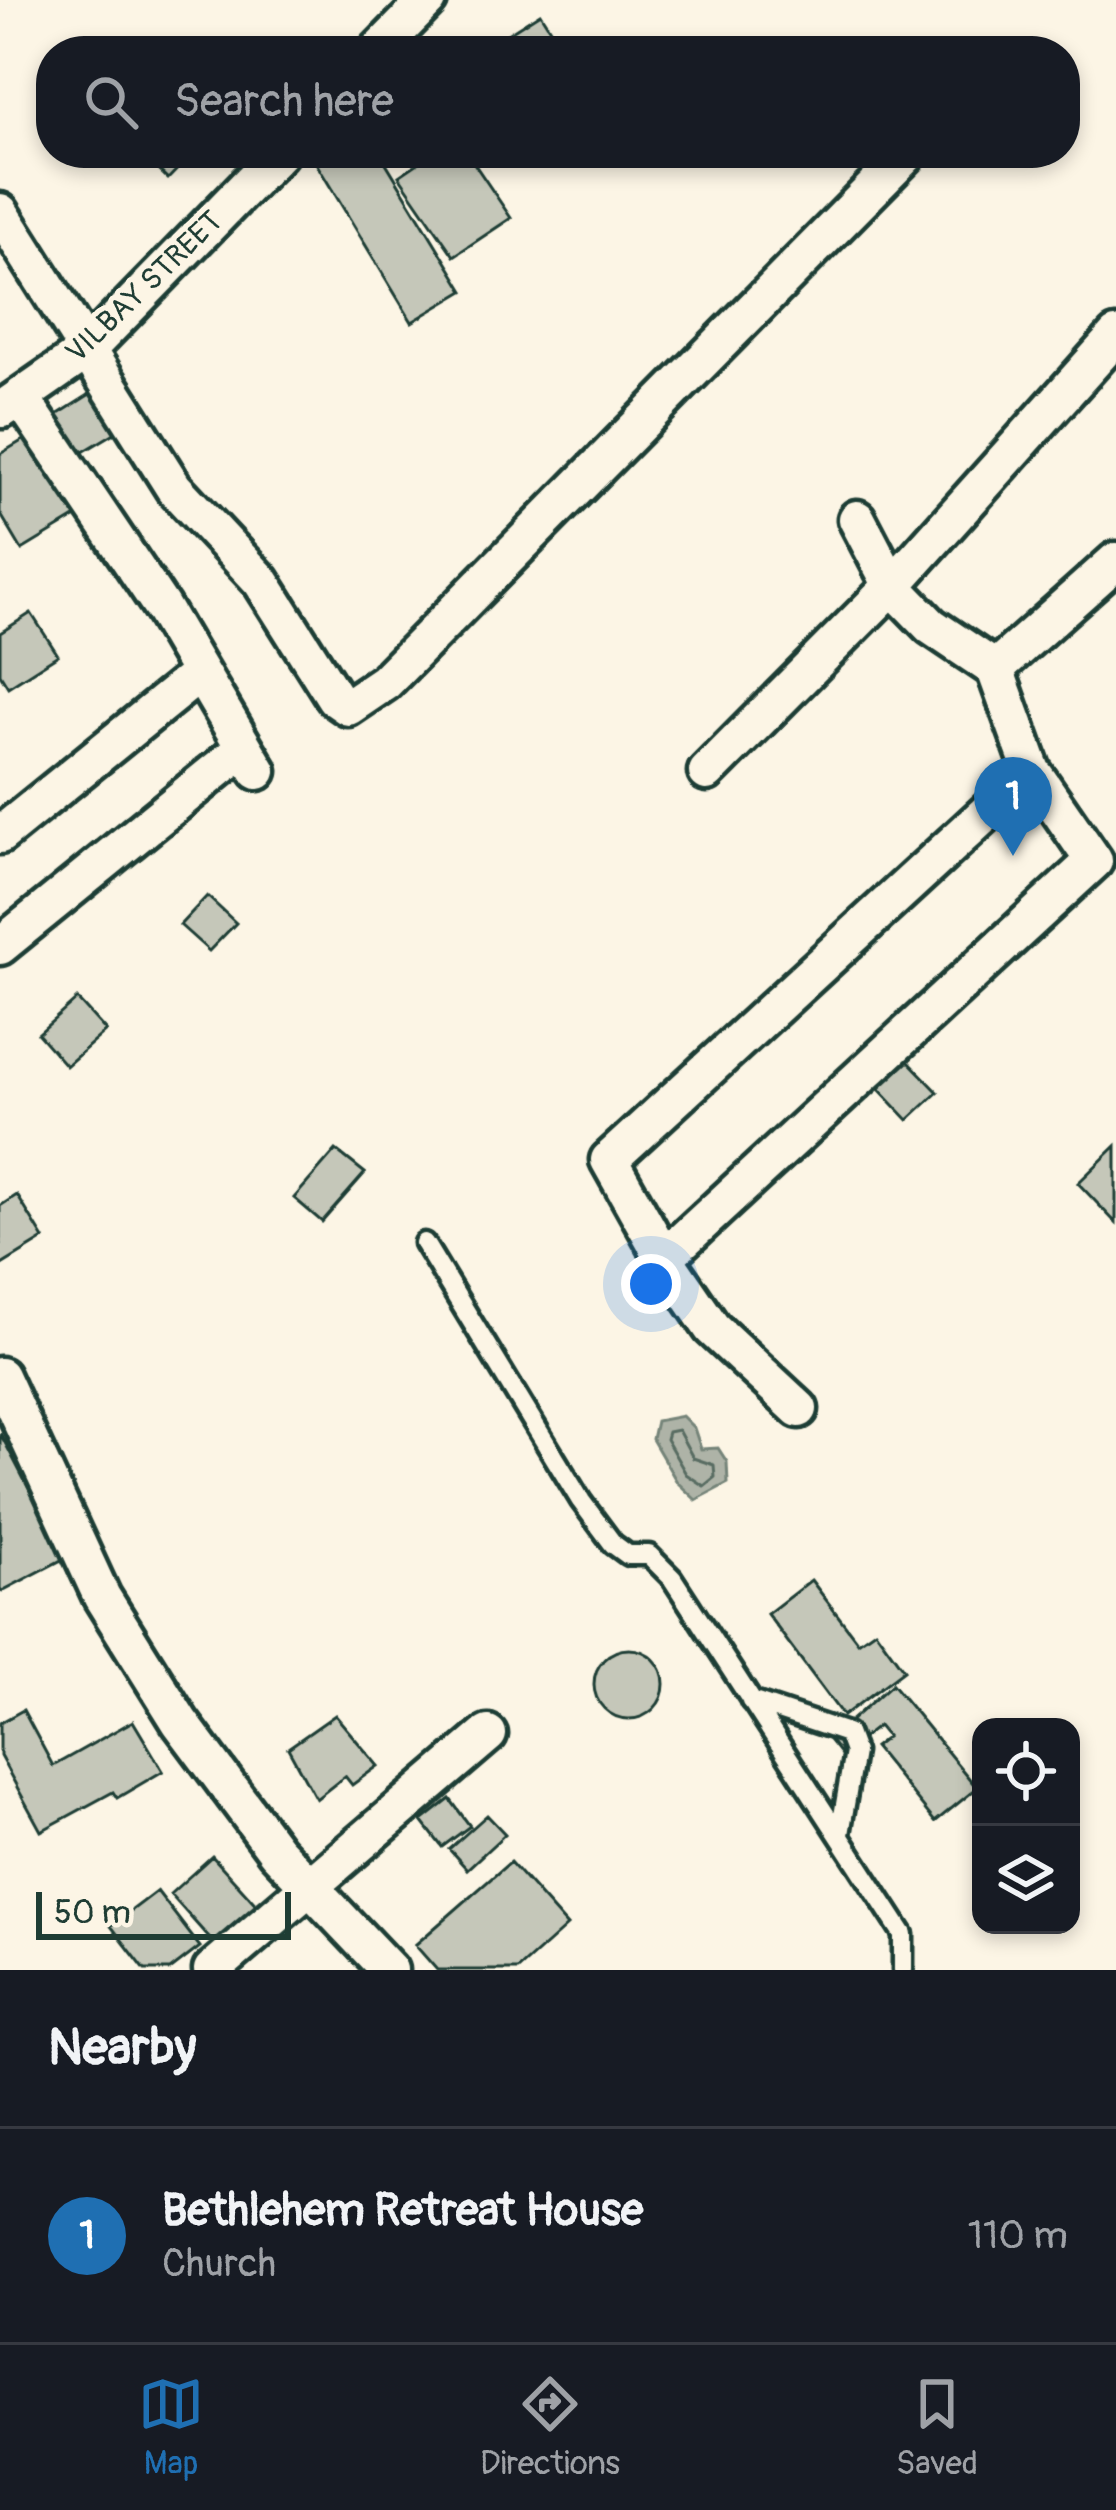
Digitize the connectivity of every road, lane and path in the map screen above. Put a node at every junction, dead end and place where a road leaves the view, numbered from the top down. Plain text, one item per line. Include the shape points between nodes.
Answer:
1 (428, 0) edge
2 (393, 36) edge
3 (264, 168) edge
4 (893, 168) edge
5 (0, 212) edge
6 (1116, 336) edge
7 (85, 352) junction
8 (10, 404) edge
9 (857, 519) dead end
10 (1107, 569) edge
11 (892, 586) junction
12 (1116, 609) edge
13 (995, 669) junction
14 (200, 673) junction
15 (1032, 770) junction
16 (707, 772) dead end
17 (0, 835) edge
18 (0, 946) edge
19 (424, 1243) dead end
20 (664, 1258) junction
21 (0, 1376) edge
22 (799, 1408) dead end
23 (750, 1700) junction
24 (488, 1734) dead end
25 (840, 1834) junction
26 (311, 1883) junction
27 (212, 1970) edge
28 (389, 1970) edge
29 (903, 1970) edge

1 - 2 street
3 - 7 street, VILBAY STREET
4 - 7 street via 385,682 348,707 334,698 261,581 174,488
5 - 7 street
6 - 11 street
7 - 8 street, VILBAY STREET
8 - 14 street
9 - 11 street
10 - 12 street
10 - 13 street
11 - 13 street via 931,626
11 - 16 street
13 - 15 street
14 - 17 street
14 - 18 street via 251,760
15 - 20 street via 609,1160
15 - 20 street via 1094,861
19 - 23 lane via 580,1501 613,1544 628,1555 649,1555 672,1578
20 - 22 street via 712,1328
21 - 26 street via 102,1597 180,1722 276,1851
23 - 25 lane
23 - 25 lane via 847,1733 854,1752
24 - 26 street
25 - 29 lane via 903,1934
26 - 27 street
26 - 28 street

